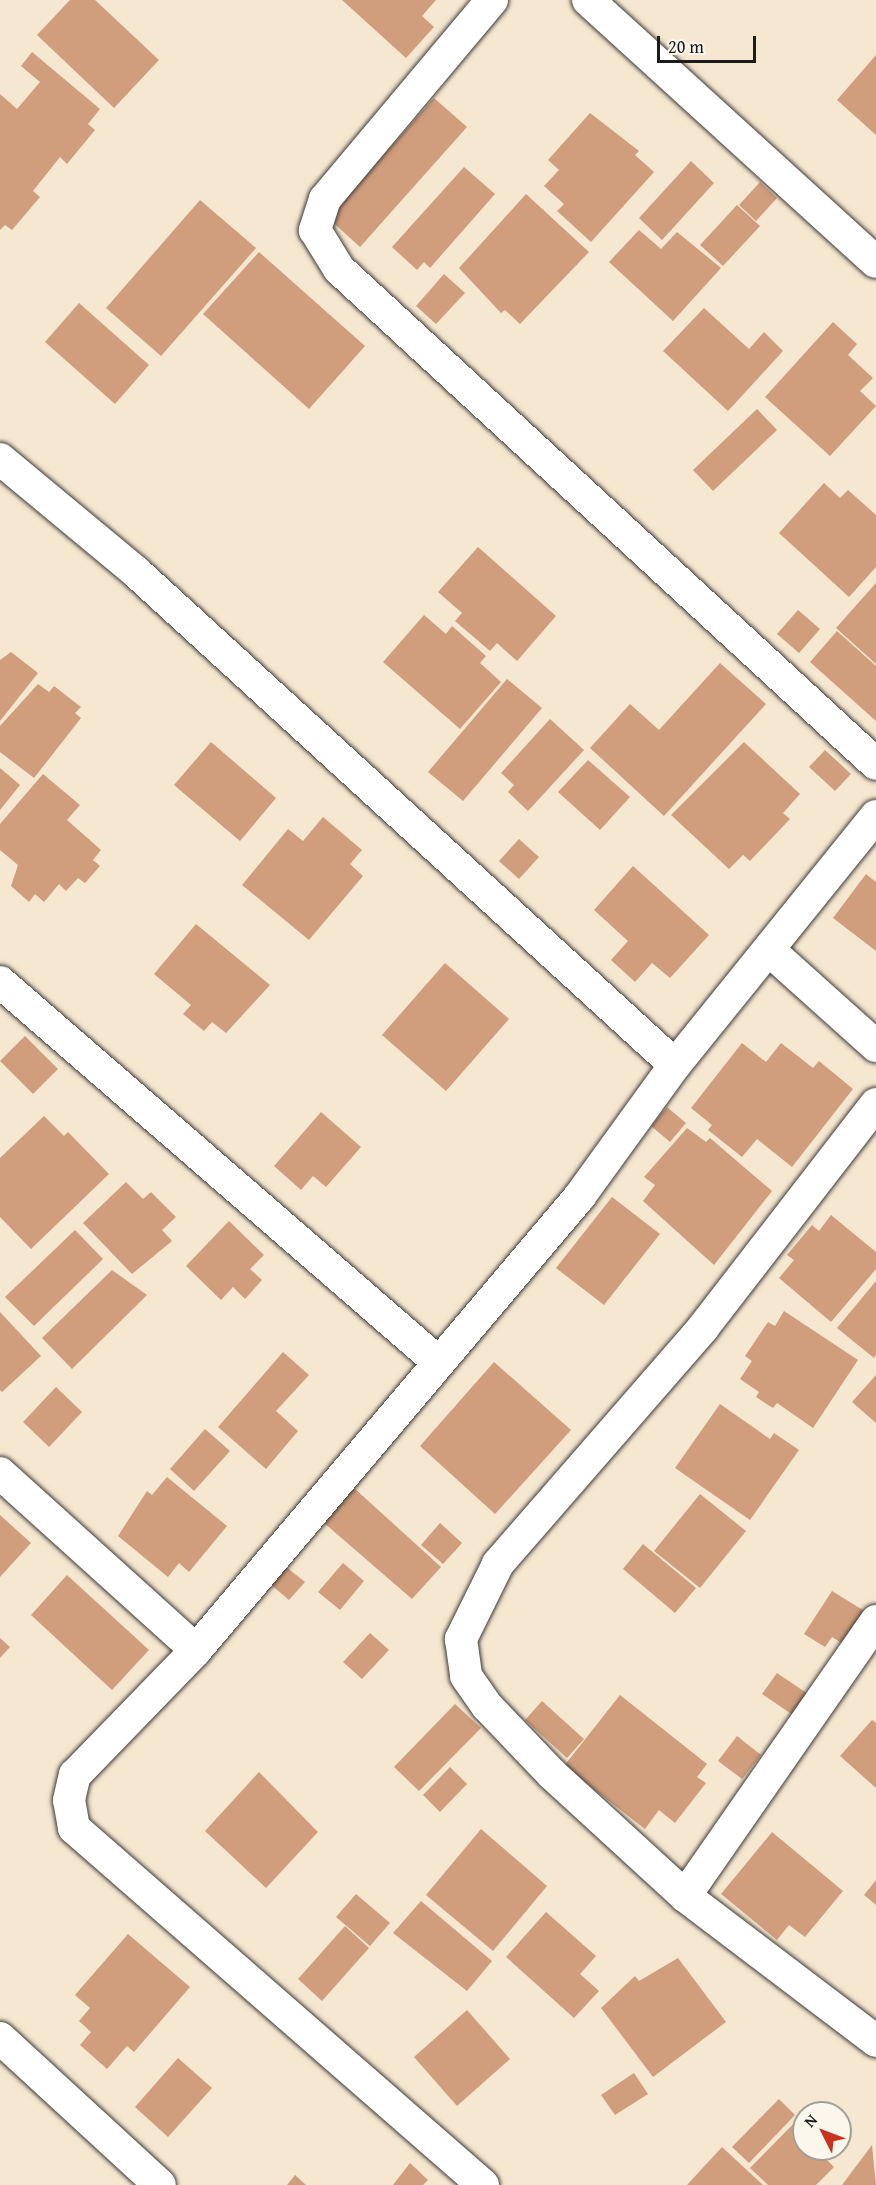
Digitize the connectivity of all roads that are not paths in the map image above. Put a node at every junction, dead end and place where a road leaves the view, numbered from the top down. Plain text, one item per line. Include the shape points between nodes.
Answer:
1 (492, 0) edge
2 (588, 0) edge
3 (876, 262) edge
4 (0, 459) edge
5 (876, 764) edge
6 (876, 816) edge
7 (770, 950) junction
8 (0, 982) edge
9 (876, 1046) edge
10 (675, 1065) junction
11 (876, 1104) edge
12 (438, 1362) junction
13 (0, 1473) edge
14 (876, 1622) edge
15 (196, 1650) junction
16 (685, 1896) junction
17 (0, 2038) edge
18 (876, 2041) edge
19 (160, 2185) edge
20 (483, 2185) edge

1 - 5 street via 325,199 315,230 339,269
2 - 3 street
4 - 10 street via 135,572
6 - 7 street
7 - 9 street
7 - 10 street
8 - 12 street
10 - 12 street via 580,1196
11 - 16 street via 703,1328 498,1564 461,1639 466,1676 487,1706
12 - 15 street
13 - 15 street
14 - 16 street
15 - 20 street via 75,1775 69,1800 74,1828
16 - 18 street
17 - 19 street

